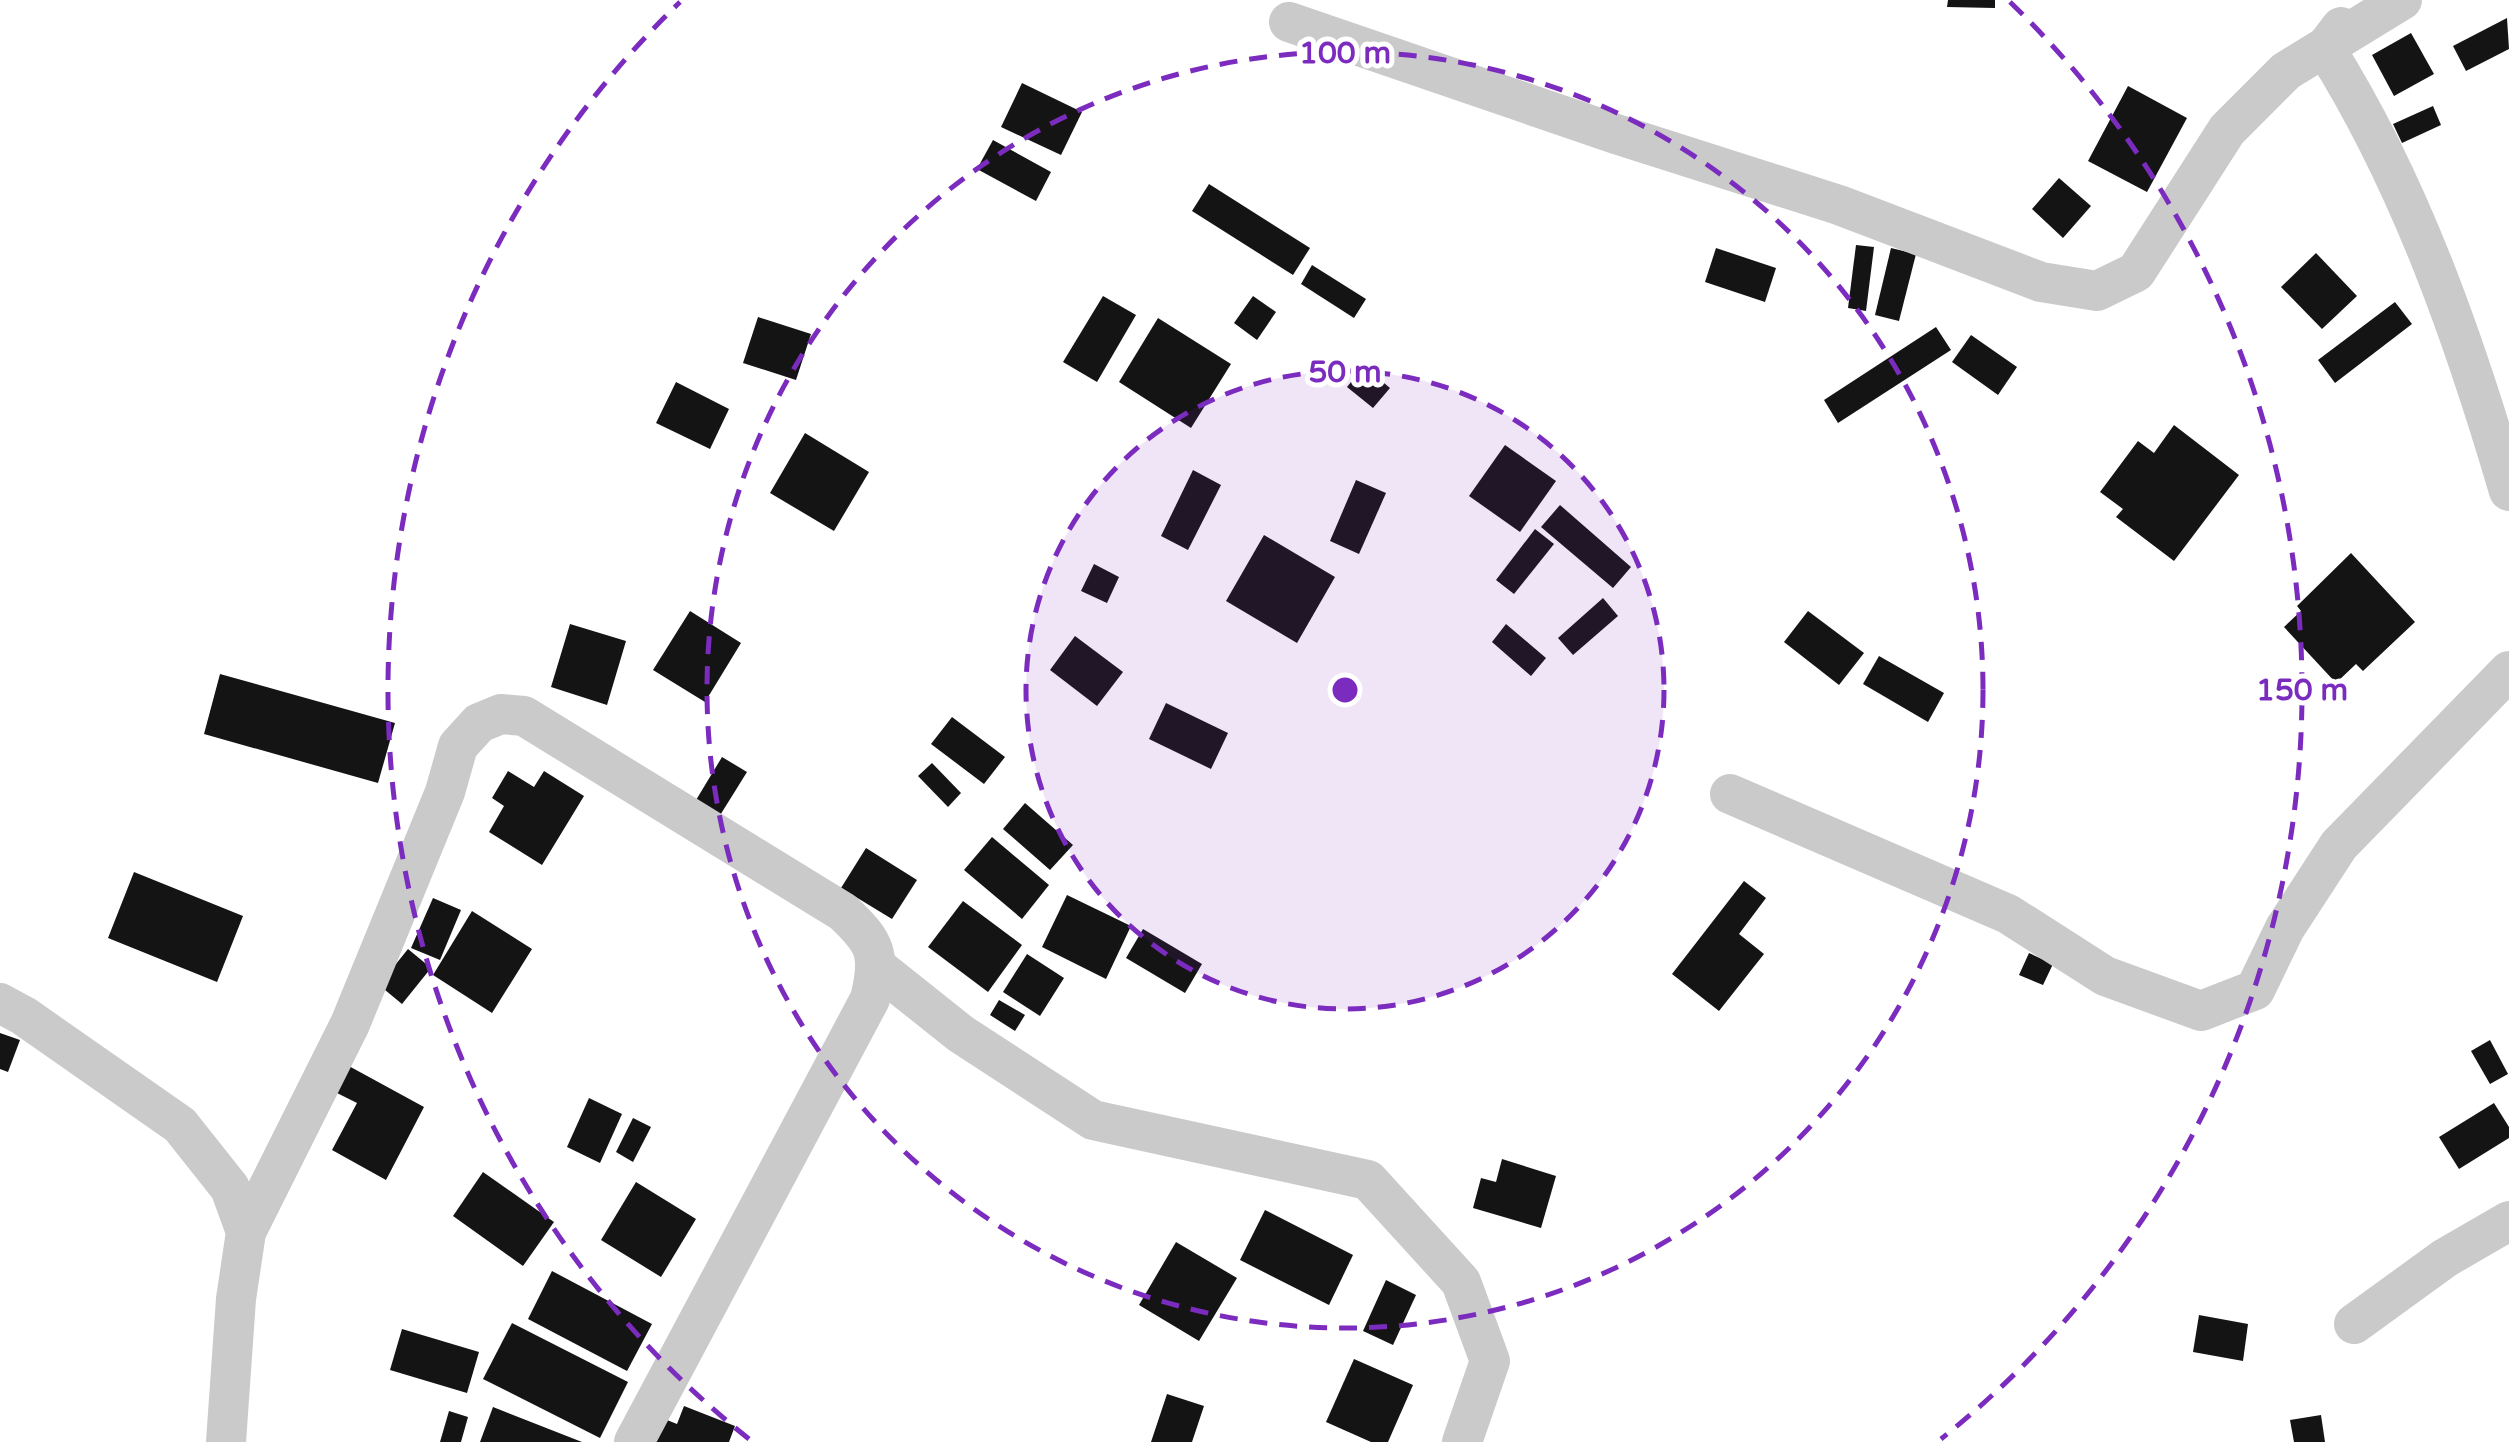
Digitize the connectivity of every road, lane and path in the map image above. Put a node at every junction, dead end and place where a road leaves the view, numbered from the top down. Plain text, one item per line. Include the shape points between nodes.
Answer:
1 (2361, 0) edge
2 (2402, 0) edge
3 (1289, 22) dead end
4 (2324, 48) junction
5 (2509, 491) edge
6 (2509, 671) edge
7 (1730, 794) dead end
8 (878, 968) junction
9 (0, 1002) edge
10 (2509, 1222) edge
11 (246, 1232) junction
12 (2354, 1324) dead end
13 (226, 1442) edge
14 (634, 1442) edge
15 (1462, 1442) edge

1 - 4 street
2 - 4 street
3 - 4 street via 1838,204 2041,282 2097,291 2136,272 2227,130 2286,71
4 - 5 street via 2355,96 2406,204 2480,394
6 - 7 street via 2339,844 2254,990 2201,1010 2105,976 2008,914
8 - 11 street via 870,941 842,912 554,734 524,716 501,714 479,723 458,746 350,1024
8 - 14 street via 870,999
8 - 15 street via 961,1034 1093,1120 1368,1180 1461,1282 1490,1361
9 - 11 street via 180,1126 230,1188
10 - 12 street via 2445,1258
11 - 13 street

